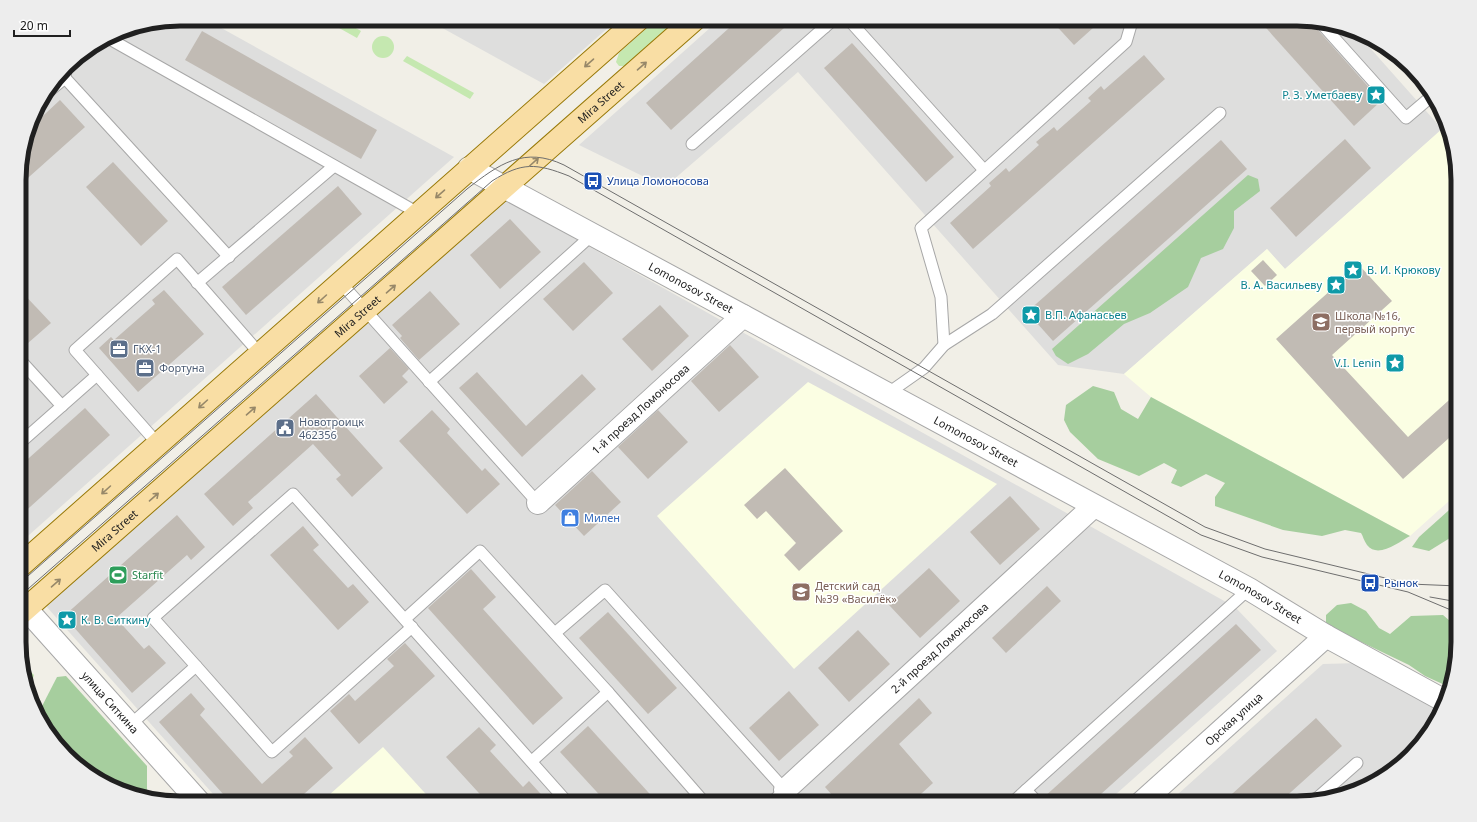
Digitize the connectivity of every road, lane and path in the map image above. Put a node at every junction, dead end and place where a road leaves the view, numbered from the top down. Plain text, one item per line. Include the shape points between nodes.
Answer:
1 (631, 26) edge
2 (687, 26) edge
3 (818, 26) edge
4 (854, 26) edge
5 (1131, 26) edge
6 (1326, 29) edge
7 (114, 41) edge
8 (67, 75) edge
9 (1428, 99) edge
10 (1220, 113) dead end
11 (692, 144) dead end
12 (334, 166) junction
13 (469, 168) junction
14 (984, 170) junction
15 (505, 188) junction
16 (418, 213) junction
17 (592, 235) junction
18 (228, 257) junction
19 (340, 282) junction
20 (198, 283) junction
21 (365, 311) junction
22 (743, 316) junction
23 (944, 345) junction
24 (260, 354) junction
25 (26, 367) edge
26 (97, 375) junction
27 (429, 382) junction
28 (887, 394) junction
29 (62, 406) junction
30 (26, 438) edge
31 (158, 444) junction
32 (538, 503) joint
33 (1094, 506) junction
34 (26, 561) edge
35 (1248, 589) junction
36 (26, 605) edge
37 (26, 611) edge
38 (409, 623) junction
39 (555, 633) junction
40 (1326, 636) junction
41 (196, 666) junction
42 (608, 692) junction
43 (1440, 698) edge
44 (130, 725) junction
45 (532, 762) junction
46 (1357, 763) dead end
47 (1026, 790) junction
48 (1322, 794) edge
49 (194, 796) edge
50 (562, 796) edge
51 (699, 796) edge
52 (781, 796) edge
53 (787, 796) edge
54 (1020, 796) edge
55 (1032, 796) edge
56 (1149, 796) edge

1 -> 13 main road
15 -> 2 main road, Mira Street
3 - 11 lane
4 - 14 lane
5 - 14 lane via 1126,42
6 - 9 lane via 1406,118
7 - 12 lane
8 - 18 lane
10 - 23 lane via 992,314
12 - 16 lane
12 - 18 lane
13 - 15 street
13 -> 16 main road
14 - 23 lane via 921,228 941,297
15 - 17 street, Lomonosov Street
21 -> 15 main road, Mira Street
16 - 19 main road
17 - 22 street, Lomonosov Street
17 - 27 lane
18 - 20 lane
19 - 21 lane
19 -> 24 main road
20 - 24 lane
20 - 26 lane via 177,260 75,350
21 - 27 lane
36 -> 21 main road, Mira Street
22 - 28 street, Lomonosov Street
22 - 32 street, 1-й проезд Ломоносова
23 - 28 lane via 924,368
24 -> 31 main road
25 - 29 lane
26 - 29 lane
26 - 31 lane
27 - 32 lane
28 - 33 street, Lomonosov Street
29 - 30 lane
31 -> 34 main road
33 - 35 street, Lomonosov Street
33 - 53 street, 2-й проезд Ломоносова
35 - 40 street, Lomonosov Street
35 - 47 lane
37 - 44 street, улица Ситкина
38 - 39 lane via 480,551
38 - 41 lane via 272,752
38 - 41 lane via 293,494 153,618
38 - 45 lane
39 - 42 lane
39 - 52 lane via 605,590
40 - 43 street, Lomonosov Street
40 - 56 street, Орская улица
41 - 44 lane
42 - 45 lane
42 - 51 lane
44 - 49 street, улица Ситкина
45 - 50 lane
46 - 48 lane
47 - 54 lane
47 - 55 lane

